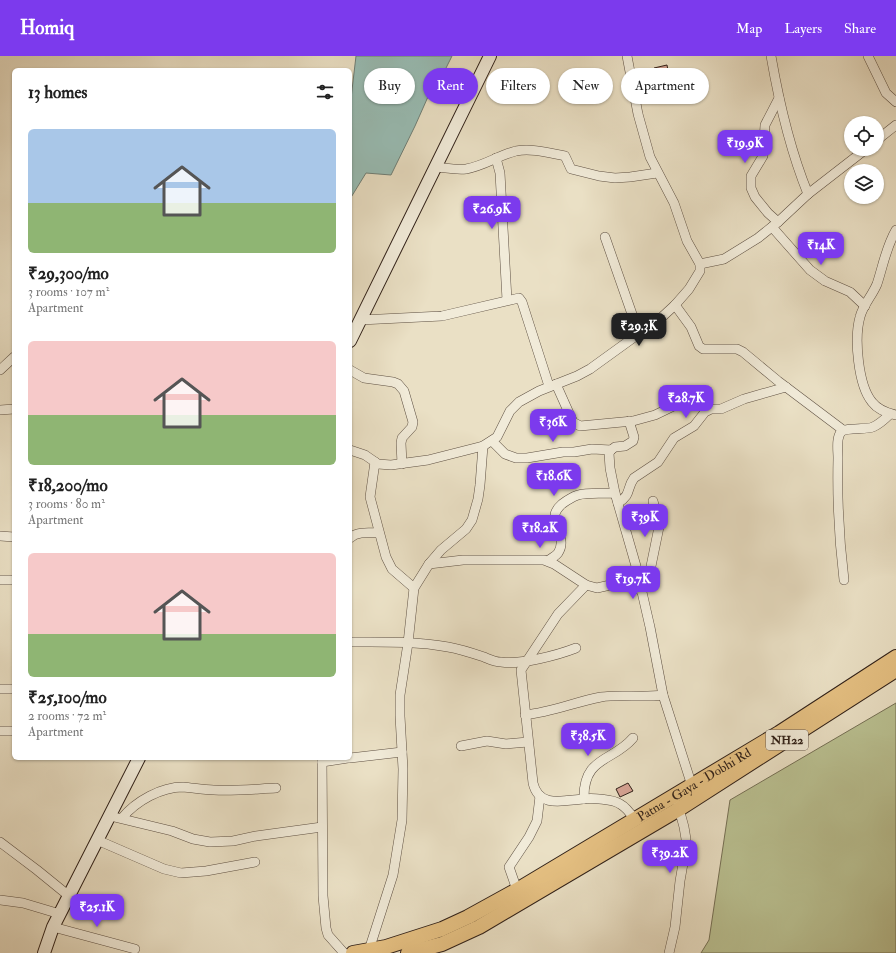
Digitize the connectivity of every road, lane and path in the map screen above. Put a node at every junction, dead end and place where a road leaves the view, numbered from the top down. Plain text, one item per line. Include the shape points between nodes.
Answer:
1 (490, 56) edge
2 (627, 56) edge
3 (771, 56) edge
4 (868, 56) edge
5 (779, 98) junction
6 (896, 102) edge
7 (896, 125) edge
8 (884, 134) edge
9 (857, 156) edge
10 (496, 158) junction
11 (436, 167) junction
12 (657, 173) junction
13 (808, 194) junction
14 (775, 224) junction
15 (896, 230) edge
16 (605, 238) dead end
17 (700, 264) junction
18 (507, 300) junction
19 (675, 305) junction
20 (865, 306) junction
21 (360, 320) junction
22 (639, 334) junction
23 (352, 337) edge
24 (12, 359) edge
25 (0, 370) edge
26 (352, 371) edge
27 (552, 385) junction
28 (786, 387) junction
29 (684, 401) dead end
30 (12, 409) edge
31 (0, 410) edge
32 (893, 415) edge
33 (629, 421) junction
34 (843, 430) junction
35 (492, 441) junction
36 (483, 446) junction
37 (610, 450) junction
38 (352, 451) edge
39 (375, 462) junction
40 (402, 464) junction
41 (615, 493) junction
42 (653, 500) dead end
43 (618, 503) junction
44 (379, 533) junction
45 (0, 536) edge
46 (352, 536) edge
47 (12, 537) edge
48 (548, 561) junction
49 (428, 564) junction
50 (638, 578) junction
51 (0, 580) edge
52 (12, 580) edge
53 (844, 580) dead end
54 (586, 585) junction
55 (414, 588) junction
56 (641, 590) junction
57 (352, 642) edge
58 (408, 643) junction
59 (576, 648) dead end
60 (896, 657) edge
61 (528, 660) junction
62 (896, 670) edge
63 (0, 689) edge
64 (12, 689) edge
65 (663, 696) junction
66 (525, 715) junction
67 (0, 731) edge
68 (12, 731) edge
69 (633, 738) dead end
70 (528, 742) junction
71 (461, 746) dead end
72 (402, 752) junction
73 (352, 758) edge
74 (138, 760) edge
75 (322, 760) edge
76 (692, 786) junction
77 (276, 788) dead end
78 (540, 796) junction
79 (584, 799) junction
80 (677, 803) junction
81 (116, 817) junction
82 (635, 820) junction
83 (322, 827) junction
84 (97, 840) junction
85 (0, 842) edge
86 (255, 862) dead end
87 (517, 890) junction
88 (69, 896) junction
89 (0, 900) edge
90 (60, 914) junction
91 (53, 927) junction
92 (135, 949) dead end
93 (369, 950) junction
94 (44, 953) edge
95 (344, 953) edge
96 (353, 953) edge
97 (408, 953) edge
98 (668, 953) edge

1 - 11 street
2 - 12 street via 642,130
3 - 5 street
4 - 6 street via 886,93
5 - 13 street
5 - 14 street via 765,125 763,156 751,176 751,188 755,197
7 - 8 street
9 - 13 street
10 - 11 street via 466,169
10 - 12 street via 516,151 535,150 566,156 571,169 603,177 622,178
10 - 18 street via 500,173
11 - 21 street
12 - 17 street via 674,203 684,234
13 - 14 street
14 - 17 street via 730,256
14 - 20 street via 810,270 825,281 850,292
15 - 20 street via 886,250 877,285
16 - 22 street
17 - 19 street via 700,271
18 - 21 street via 442,316
18 - 27 street via 521,299
19 - 22 street
19 - 28 street via 691,327 699,346 737,349
20 - 32 street via 858,324 858,361 862,381 873,403
21 - 23 street
22 - 27 street via 590,369
24 - 25 street
26 - 40 street via 364,378 398,384 404,392 413,422 412,427 402,438
27 - 33 street via 577,426
27 - 35 street via 514,407
28 - 34 street
28 - 43 street via 705,412 694,426 674,438 658,462 634,478 627,496
29 - 33 street via 655,415
30 - 31 street
32 - 34 street via 872,428
33 - 37 street via 633,441
34 - 53 street via 840,432 838,444 837,497
35 - 36 street
35 - 37 street via 505,454 516,458 592,449
36 - 40 street
36 - 49 street via 478,499 472,520 466,529
37 - 41 street via 609,460
38 - 39 street
39 - 40 street via 383,465
39 - 44 street via 370,497
41 - 43 street
41 - 48 street via 578,495 555,510 560,549
42 - 50 street via 659,526 650,571
43 - 50 street
44 - 46 street via 359,533
44 - 55 street via 392,569
45 - 47 street
48 - 49 street via 463,560
48 - 54 street
49 - 55 street
50 - 56 street
51 - 52 street
54 - 56 street via 597,588 619,583
54 - 61 street via 558,614
55 - 58 street
56 - 65 street
57 - 58 street
58 - 61 street via 449,647 499,662
58 - 72 street via 399,699
59 - 61 street via 562,654
60 - 76 main road, Patna - Gaya - Dobhi Rd
61 - 66 street via 520,675
62 - 80 main road, Patna - Gaya - Dobhi Rd / NH22
63 - 64 street
65 - 66 street via 601,697
65 - 76 street
66 - 70 street
67 - 68 street
69 - 79 street via 593,768 585,783
70 - 71 street via 506,744 487,741
70 - 78 street via 533,783
72 - 73 street
72 - 93 street via 403,810 397,853 391,885
74 - 81 street
75 - 83 street
76 - 80 main road, Patna - Gaya - Dobhi Rd
77 - 81 street via 171,789 148,798
78 - 79 street via 557,802
78 - 87 street via 537,821 509,867
79 - 82 street via 620,804
80 - 82 main road, Patna - Gaya - Dobhi Rd
80 - 97 main road, Patna - Gaya - Dobhi Rd via 479,927 442,944
80 - 98 street via 686,839 675,926
81 - 83 street via 210,842 233,841
81 - 84 street
82 - 87 main road, Patna - Gaya - Dobhi Rd
83 - 95 street via 326,928 328,935
84 - 86 street via 164,869 181,873
84 - 88 street
85 - 88 street
87 - 93 main road, Patna - Gaya - Dobhi Rd via 442,929
88 - 90 street
89 - 90 street via 23,903
90 - 91 street
91 - 92 street
91 - 94 street
93 - 96 main road, Patna - Gaya - Dobhi Rd

